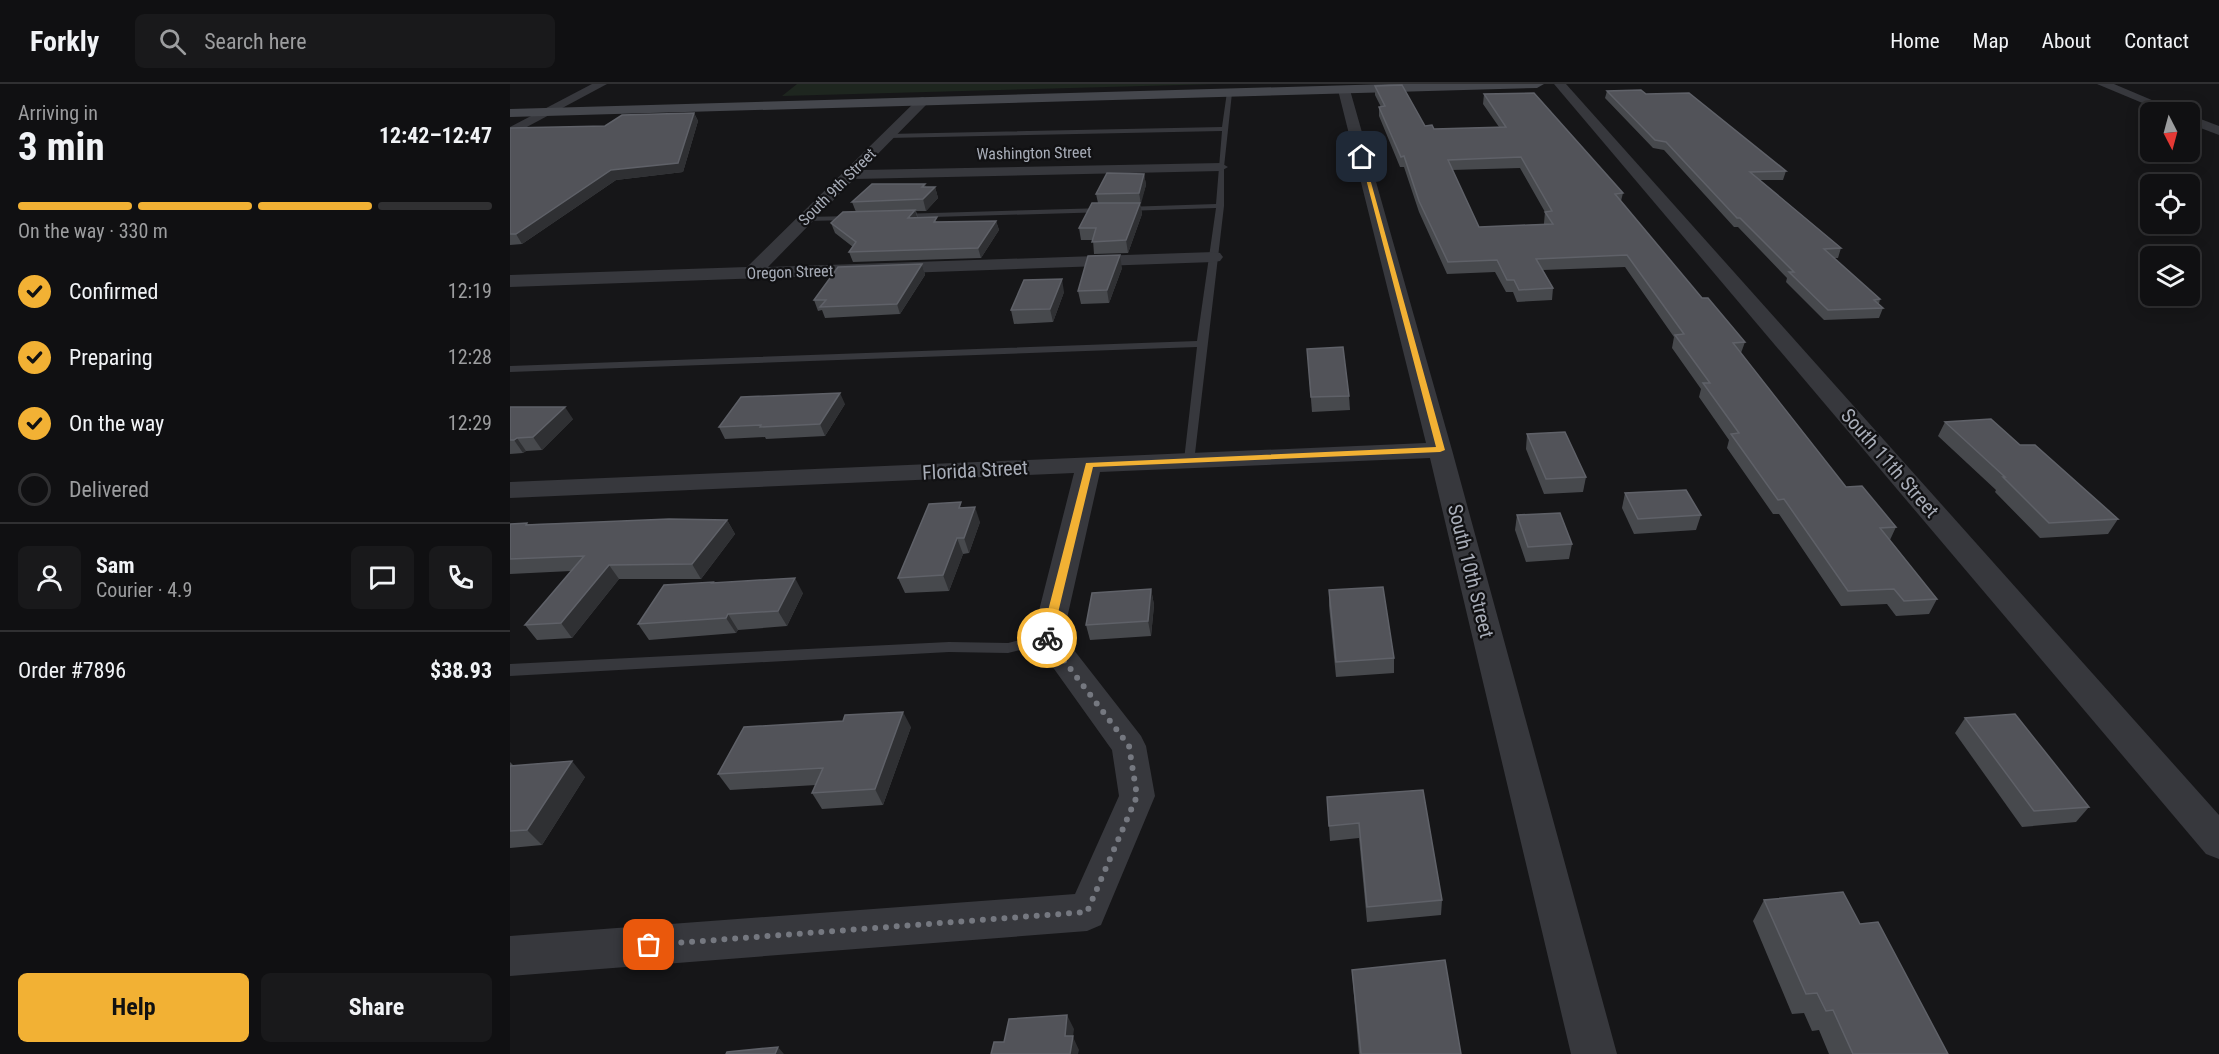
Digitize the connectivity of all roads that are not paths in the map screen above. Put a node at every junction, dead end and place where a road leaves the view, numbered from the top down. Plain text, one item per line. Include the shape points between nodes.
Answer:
1 (601, 84) edge
2 (1537, 84) edge
3 (1560, 84) edge
4 (2103, 84) edge
5 (1344, 90) junction
6 (1229, 93) junction
7 (923, 101) junction
8 (2149, 102) edge
9 (547, 112) junction
10 (510, 113) edge
11 (2200, 123) edge
12 (1226, 129) junction
13 (2219, 131) edge
14 (510, 132) edge
15 (888, 136) junction
16 (1221, 167) junction
17 (849, 175) junction
18 (1220, 206) junction
19 (887, 216) edge
20 (864, 217) edge
21 (804, 219) junction
22 (1214, 257) junction
23 (752, 273) junction
24 (510, 281) edge
25 (1202, 344) junction
26 (510, 369) edge
27 (1440, 450) junction
28 (1190, 460) junction
29 (1089, 465) junction
30 (510, 490) edge
31 (1047, 638) junction
32 (510, 670) edge
33 (2219, 842) edge
34 (510, 956) edge
35 (1594, 1054) edge

1 - 9 street
2 - 5 main road
3 - 33 street, South 11th Street
4 - 8 street
5 - 6 main road
5 - 27 street, South 10th Street
6 - 7 main road
6 - 12 lane
7 - 9 main road
7 - 15 street, South 9th Street
9 - 10 main road
9 - 14 street
11 - 13 street
12 - 15 lane
12 - 16 lane
15 - 17 street, South 9th Street
16 - 17 street, Washington Street
16 - 18 lane
17 - 21 street, South 9th Street
18 - 19 lane
18 - 22 lane
20 - 21 lane
21 - 23 street, South 9th Street
22 - 23 street, Oregon Street
22 - 25 lane
23 - 24 street, Oregon Street
25 - 26 lane
25 - 28 lane
27 - 28 street, Florida Street
27 - 35 street, South 10th Street
28 - 29 street, Florida Street
29 - 30 street, Florida Street
29 - 31 street
31 - 32 lane via 1008,648 949,647
31 - 34 street via 1129,746 1137,796 1087,912

